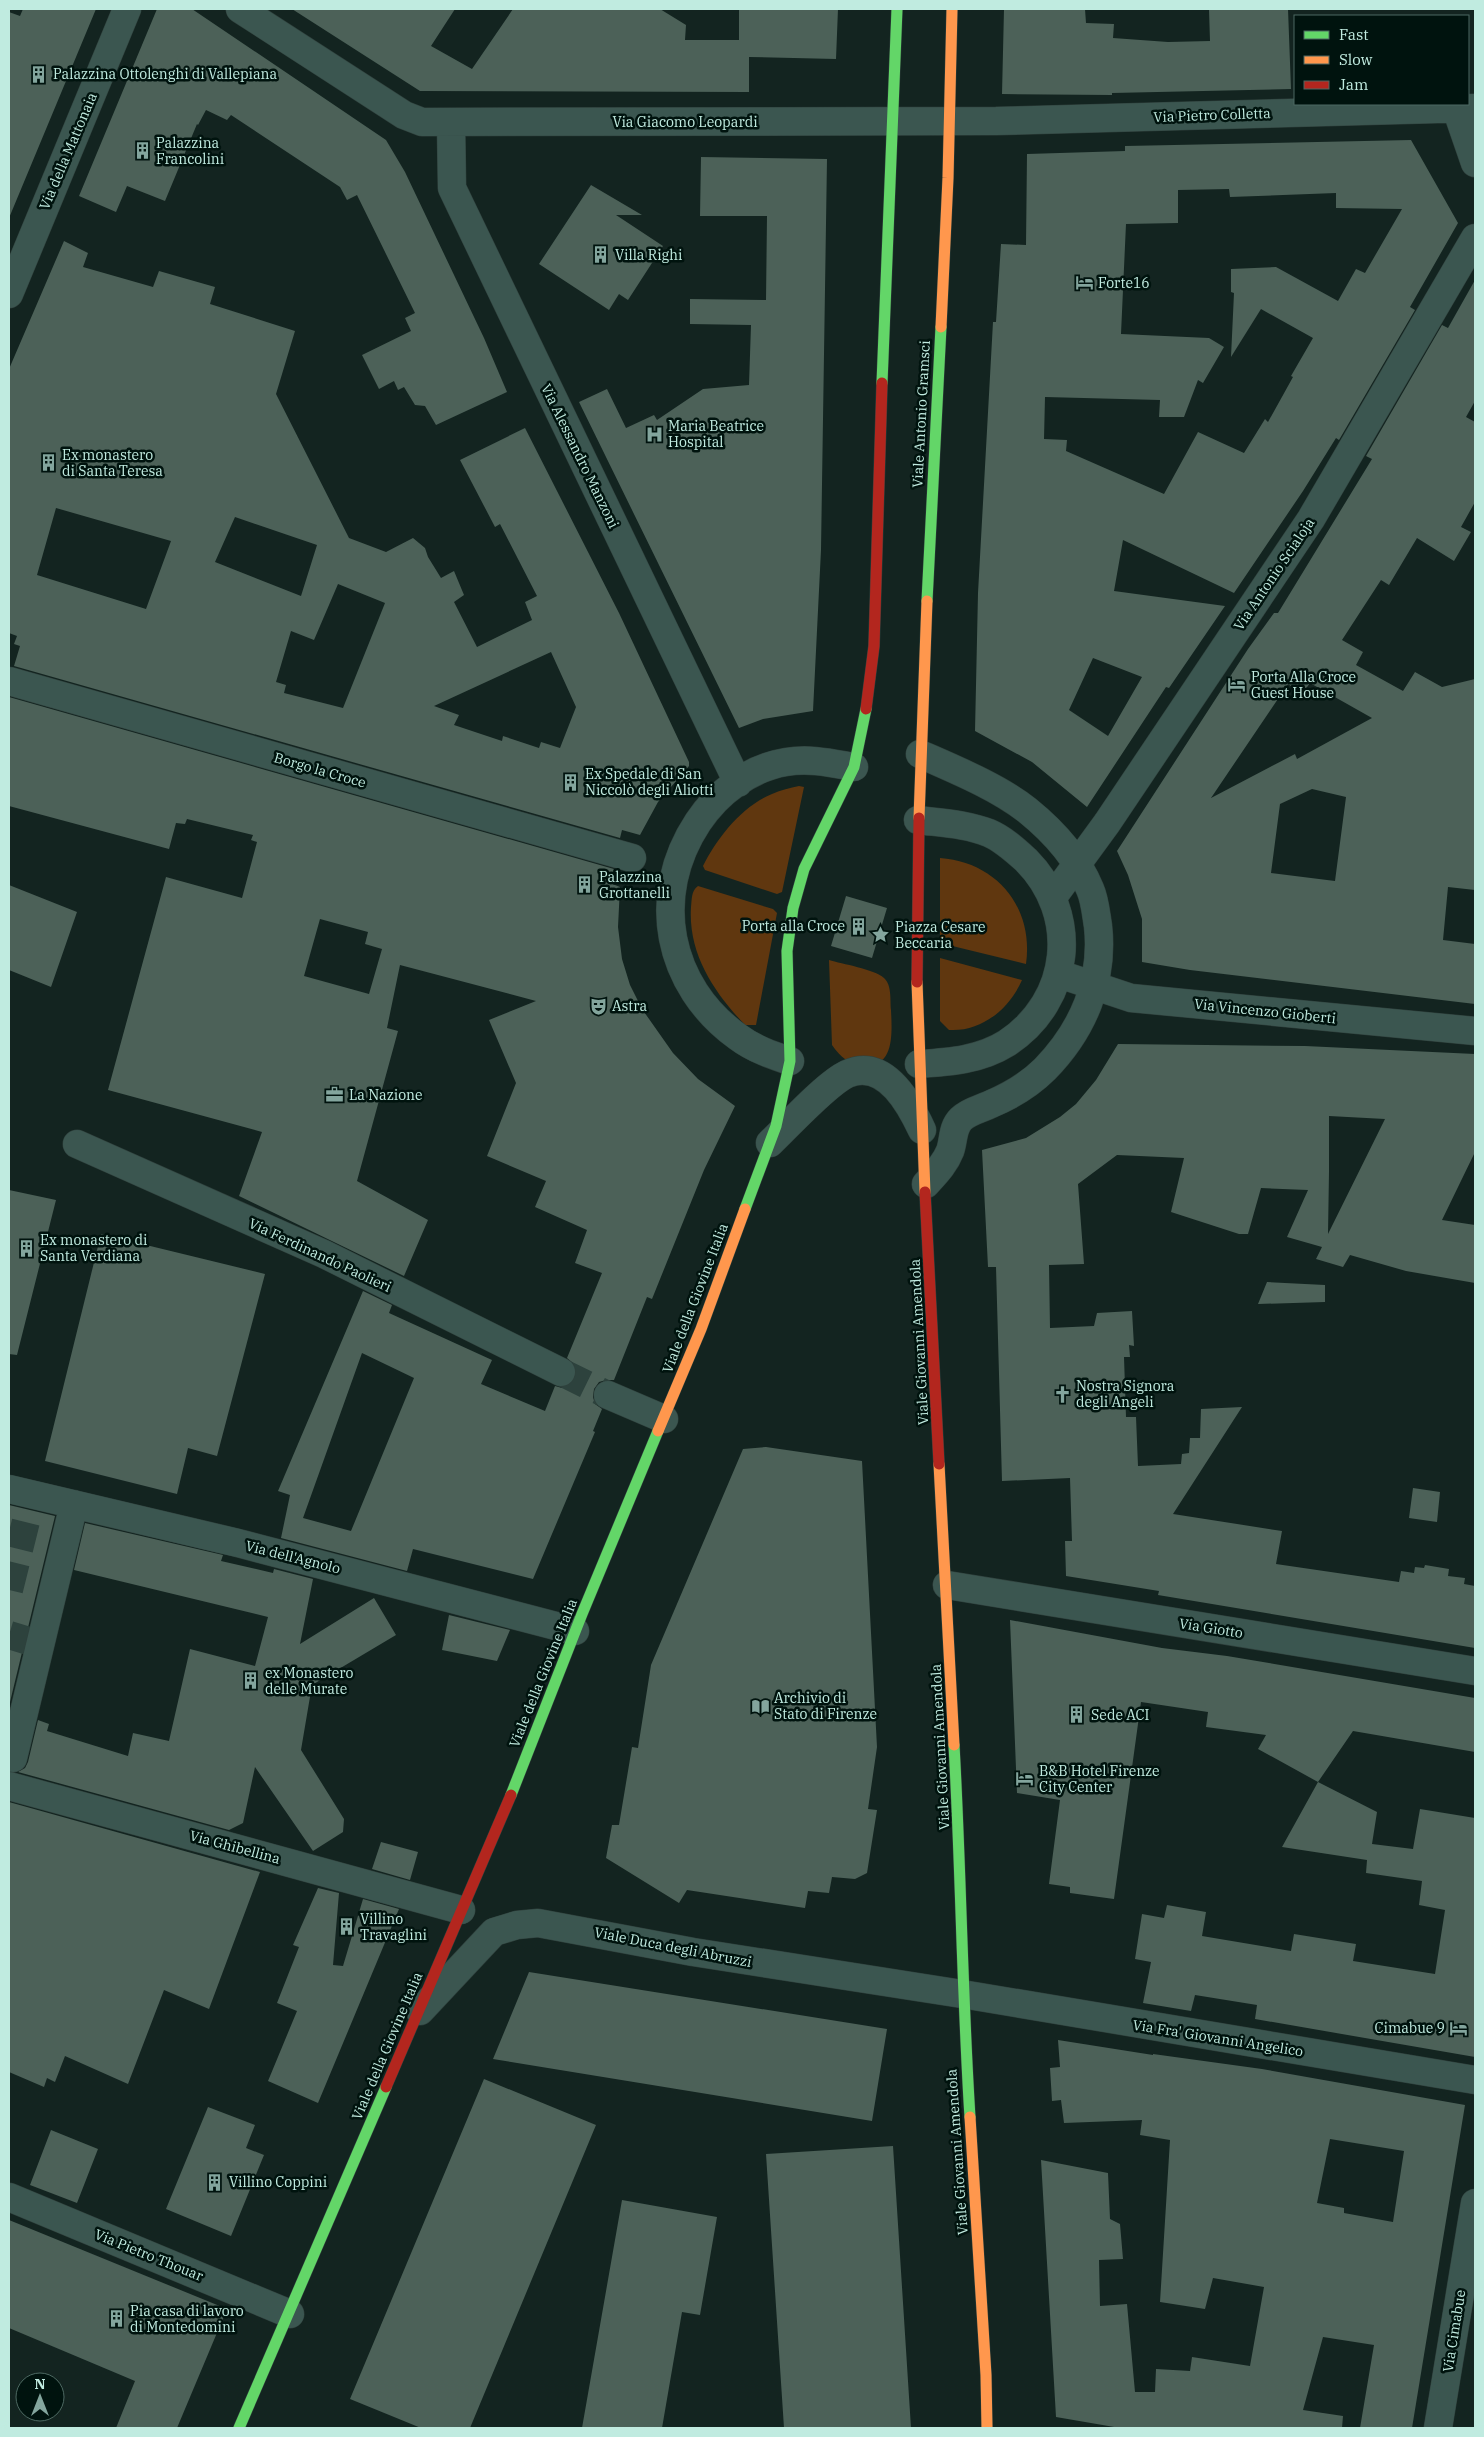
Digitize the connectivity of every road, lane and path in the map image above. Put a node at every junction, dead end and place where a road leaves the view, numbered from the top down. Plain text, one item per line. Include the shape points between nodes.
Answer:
1 (127, 9) edge
2 (240, 9) edge
3 (897, 9) edge
4 (952, 9) edge
5 (1466, 108) edge
6 (948, 120) junction
7 (893, 121) junction
8 (450, 123) junction
9 (1475, 163) edge
10 (1475, 238) edge
11 (9, 294) edge
12 (9, 681) edge
13 (920, 754) junction
14 (854, 767) junction
15 (738, 782) junction
16 (918, 820) junction
17 (632, 858) dead end
18 (1077, 866) junction
19 (1053, 898) junction
20 (1059, 974) junction
21 (1095, 987) junction
22 (1475, 1031) edge
23 (790, 1061) junction
24 (919, 1064) junction
25 (922, 1130) junction
26 (770, 1143) junction
27 (77, 1144) dead end
28 (926, 1184) junction
29 (561, 1372) tunnel mouth
30 (608, 1395) tunnel mouth
31 (664, 1419) junction
32 (23, 1497) edge
33 (74, 1504) junction
34 (947, 1585) junction
35 (575, 1631) junction
36 (1475, 1671) edge
37 (10, 1773) edge
38 (461, 1910) junction
39 (962, 1994) junction
40 (418, 2013) junction
41 (1475, 2080) edge
42 (9, 2197) edge
43 (1475, 2203) edge
44 (290, 2314) junction
45 (239, 2428) edge
46 (987, 2428) edge
47 (1438, 2428) edge

1 - 11 street, Via della Mattonaia
2 - 8 street, Via Giacomo Leopardi via 404,115 422,122
3 - 7 main road
4 - 6 main road, Viale Antonio Gramsci
5 - 6 street, Via Pietro Colletta
5 - 9 street
6 - 7 street, Via Giacomo Leopardi
6 - 13 main road, Viale Antonio Gramsci via 948,178
7 - 8 street, Via Giacomo Leopardi
7 - 14 main road via 874,646 866,714
8 - 15 street, Via Alessandro Manzoni via 452,188
10 - 18 street, Via Antonio Scialoja via 1311,519
12 - 17 street, Borgo la Croce
13 - 16 main road, Viale Antonio Gramsci
13 - 18 street via 1026,809 1061,842
14 - 15 street via 824,761 786,762 752,773
14 - 23 main road, Viale della Giovine Italia via 804,869 793,908 788,951
15 - 23 street via 709,807 683,849 671,886 671,930 682,968 702,1002 739,1038
16 - 19 street via 969,827 998,838 1032,866
16 - 24 main road
18 - 19 street, Via Antonio Scialoja
18 - 21 street via 1090,889 1096,914 1099,964
19 - 20 street via 1060,917 1062,937
20 - 21 street, Via Vincenzo Gioberti
20 - 24 street via 1033,1019 1007,1043 974,1058
21 - 22 street, Via Vincenzo Gioberti via 1131,998
21 - 28 street via 1083,1018 1045,1069 1026,1084 959,1121 946,1160
23 - 26 main road, Viale della Giovine Italia via 786,1089
24 - 25 main road, Viale Giovanni Amendola
25 - 26 street via 898,1089 873,1073 857,1071 838,1079
25 - 28 main road, Viale Giovanni Amendola
26 - 31 main road, Viale della Giovine Italia
27 - 29 street, Via Ferdinando Paolieri via 324,1254
28 - 34 main road, Viale Giovanni Amendola
30 - 31 street
31 - 35 main road, Viale della Giovine Italia
32 - 33 street, Via dell'Agnolo
33 - 35 street, Via dell'Agnolo
33 - 37 street via 36,1643
34 - 36 street, Via Giotto
34 - 39 main road, Viale Giovanni Amendola via 961,1874
35 - 38 main road, Viale della Giovine Italia via 500,1825
37 - 38 street, Via Ghibellina
38 - 40 main road, Viale della Giovine Italia
39 - 40 street, Viale Duca degli Abruzzi via 693,1952 538,1923 494,1932
39 - 41 street, Via Fra' Giovanni Angelico
39 - 46 main road, Viale Giovanni Amendola
40 - 44 main road, Viale della Giovine Italia
42 - 44 street, Via Pietro Thouar
43 - 47 street, Via Cimabue
44 - 45 main road, Viale della Giovine Italia

